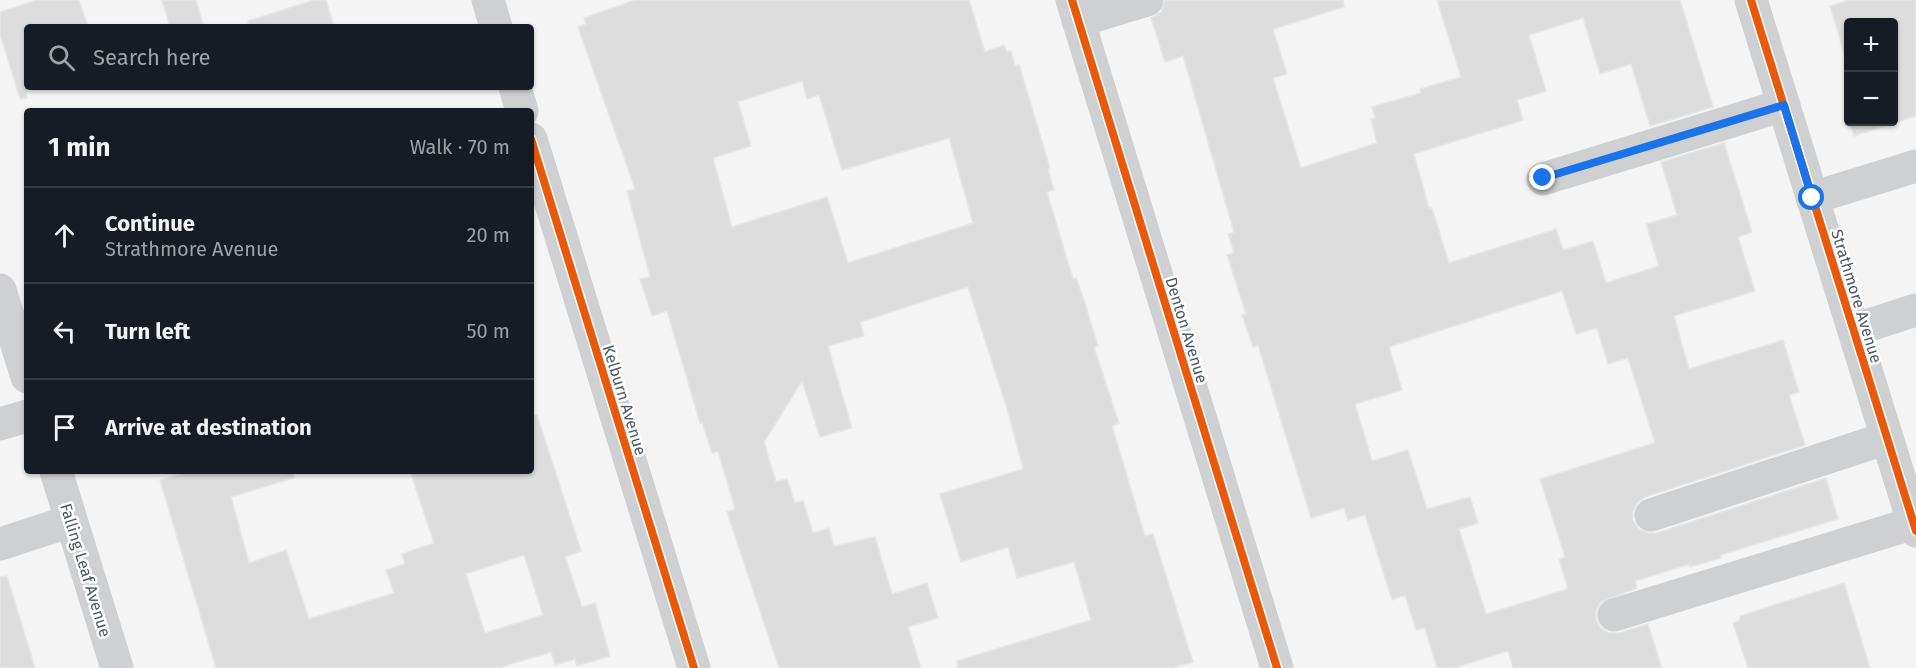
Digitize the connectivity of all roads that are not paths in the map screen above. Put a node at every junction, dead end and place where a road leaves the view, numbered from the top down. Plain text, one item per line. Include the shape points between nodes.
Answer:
1 (488, 0) edge
2 (1147, 0) edge
3 (1751, 0) edge
4 (1075, 10) edge
5 (495, 24) edge
6 (516, 90) edge
7 (1784, 105) junction
8 (521, 108) edge
9 (534, 149) edge
10 (1916, 166) edge
11 (1543, 178) dead end
12 (1812, 198) junction
13 (0, 290) edge
14 (1916, 310) edge
15 (1854, 330) junction
16 (24, 367) edge
17 (24, 417) edge
18 (0, 424) edge
19 (1887, 438) junction
20 (57, 474) edge
21 (1651, 515) dead end
22 (71, 521) junction
23 (1915, 527) edge
24 (0, 544) edge
25 (1614, 615) dead end
26 (117, 668) edge
27 (694, 668) edge
28 (1277, 668) edge

1 - 5 street
2 - 4 street
3 - 7 street, Strathmore Avenue
4 - 28 street, Denton Avenue
6 - 8 street
7 - 11 street
7 - 12 street, Strathmore Avenue
9 - 27 street, Kelburn Avenue
10 - 12 street
12 - 15 street, Strathmore Avenue
13 - 16 street
14 - 15 street
15 - 19 street, Strathmore Avenue
17 - 18 street
19 - 21 street
19 - 23 street, Strathmore Avenue
20 - 22 street, Falling Leaf Avenue
22 - 24 street
22 - 26 street, Falling Leaf Avenue
23 - 25 street

